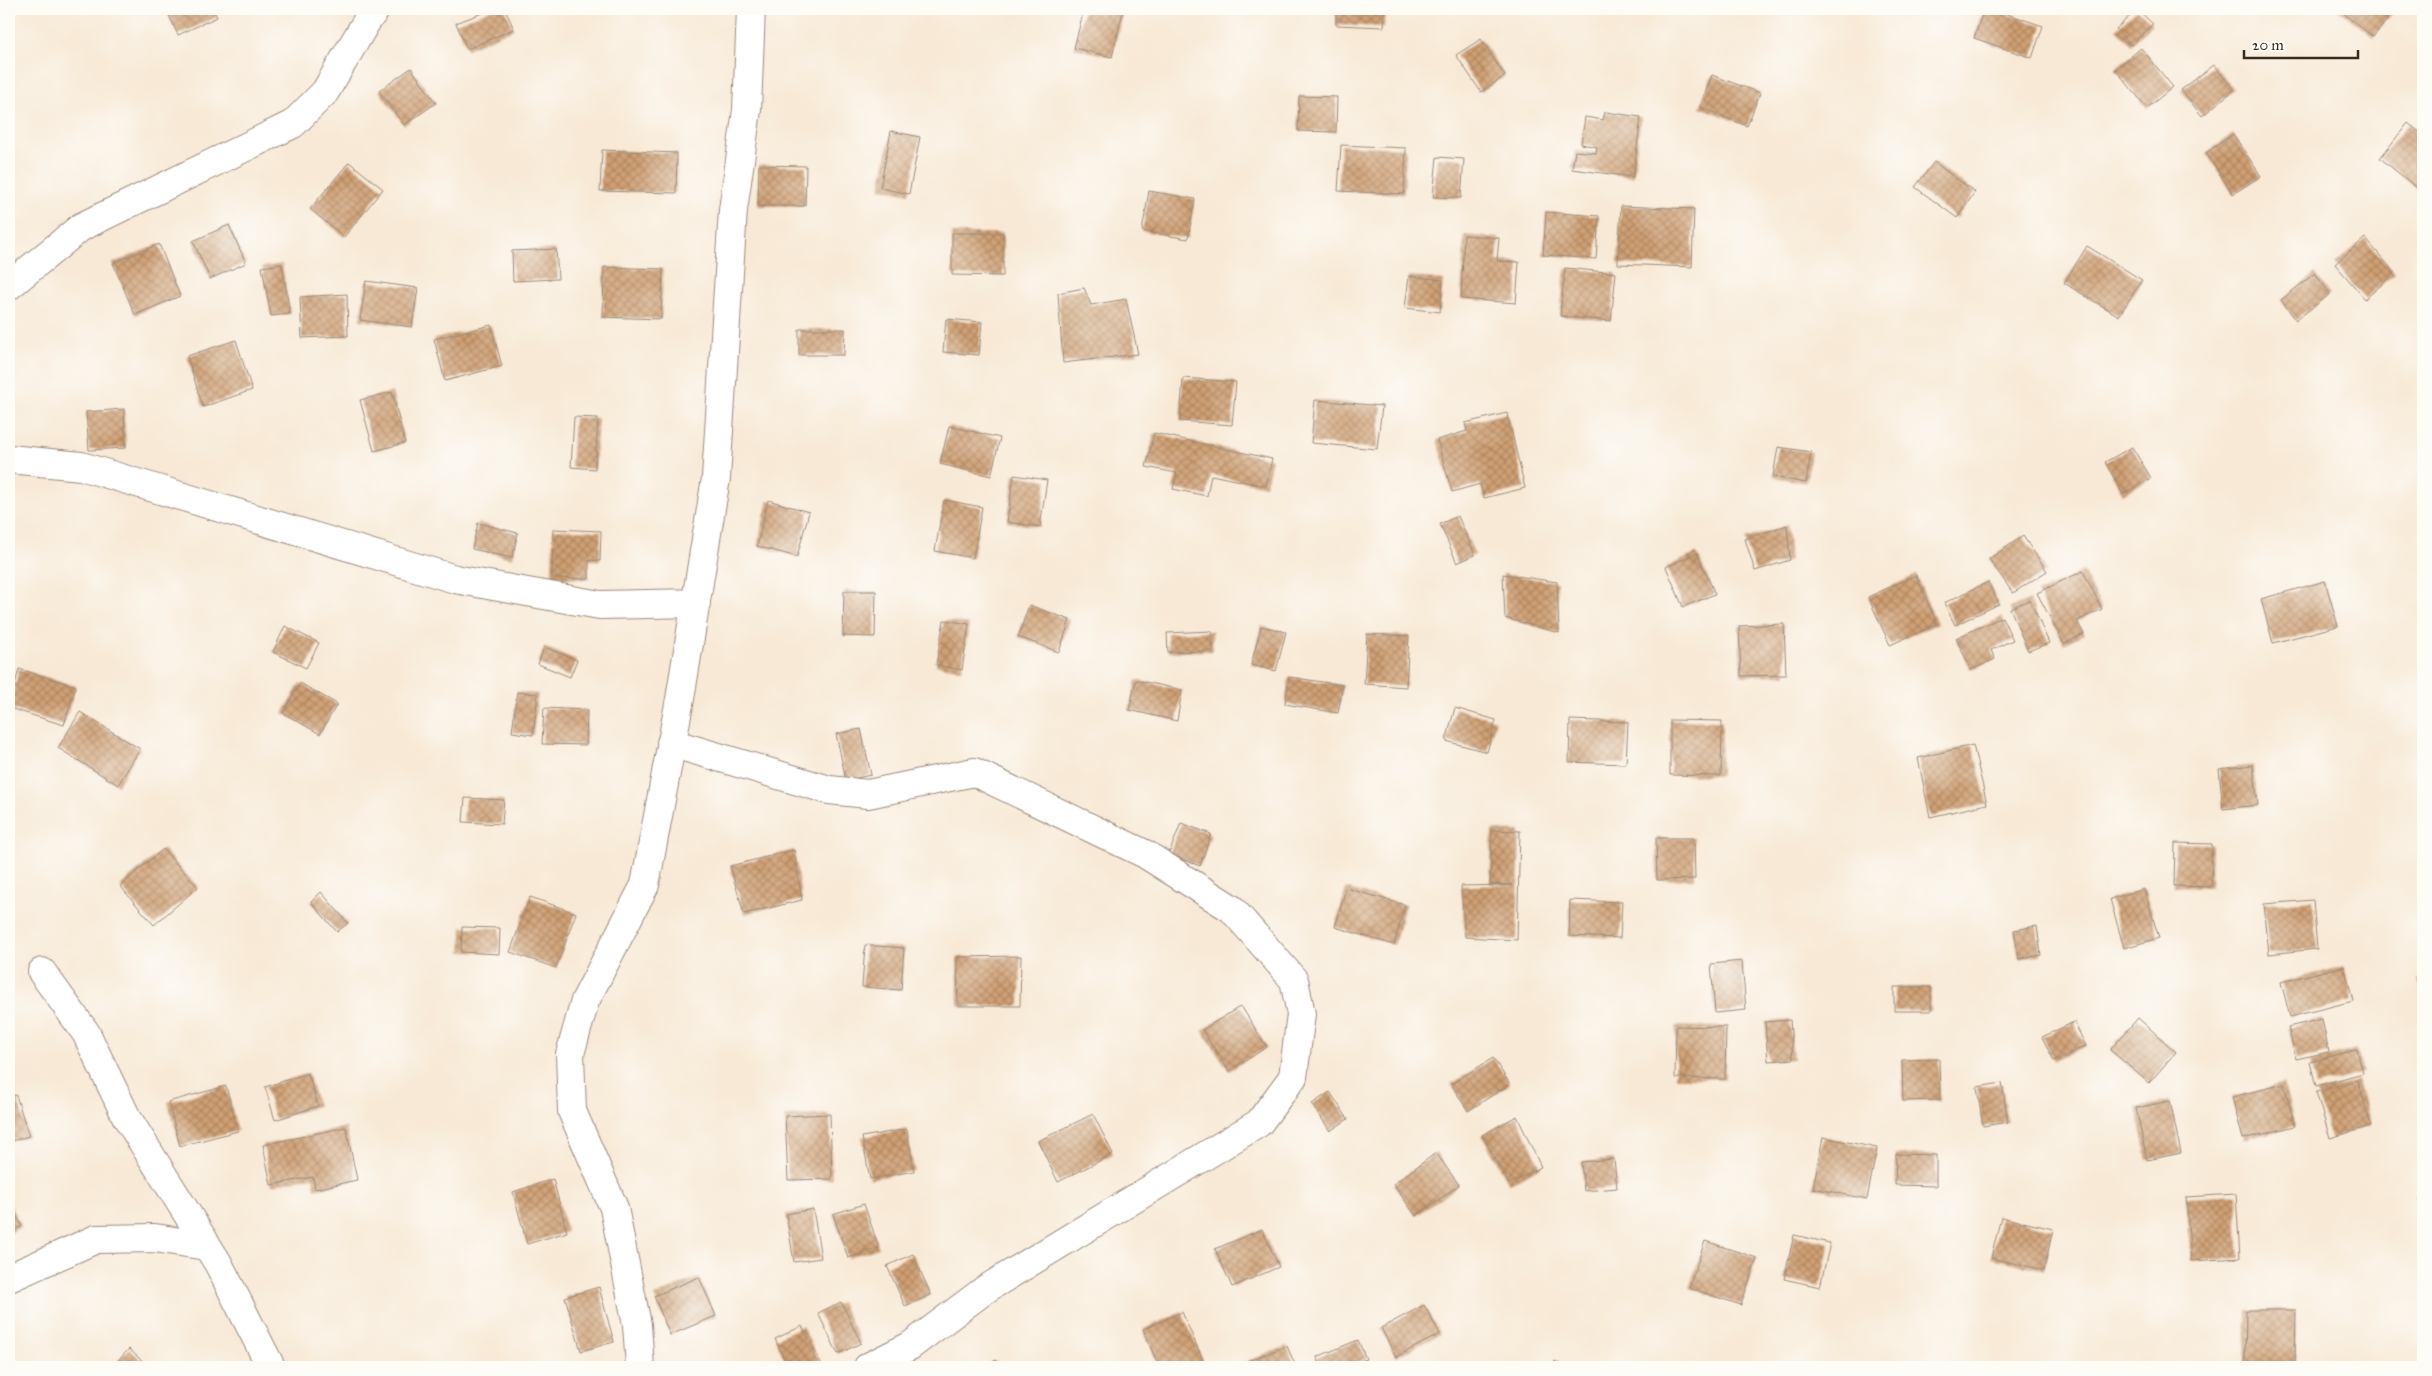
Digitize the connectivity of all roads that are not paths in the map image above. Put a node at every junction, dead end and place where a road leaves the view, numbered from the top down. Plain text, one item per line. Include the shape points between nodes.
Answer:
1 (376, 9) edge
2 (751, 9) edge
3 (9, 286) edge
4 (9, 459) edge
5 (696, 603) junction
6 (671, 743) junction
7 (42, 972) dead end
8 (206, 1246) junction
9 (9, 1278) edge
10 (271, 1367) edge
11 (640, 1367) edge
12 (868, 1367) edge

1 - 3 street via 325,92 293,124 81,227
2 - 5 street via 747,110 733,210 716,478
4 - 5 street via 81,466 456,579 600,605
5 - 6 street
6 - 11 street via 644,885 585,1001 570,1054 572,1111 614,1208 638,1325
6 - 12 street via 828,790 868,794 974,772 1145,854 1232,909 1294,980 1301,1014 1293,1076 1259,1123 986,1289 910,1346
7 - 8 street via 86,1033 126,1116
8 - 9 street via 155,1238 96,1239
8 - 10 street via 218,1263

